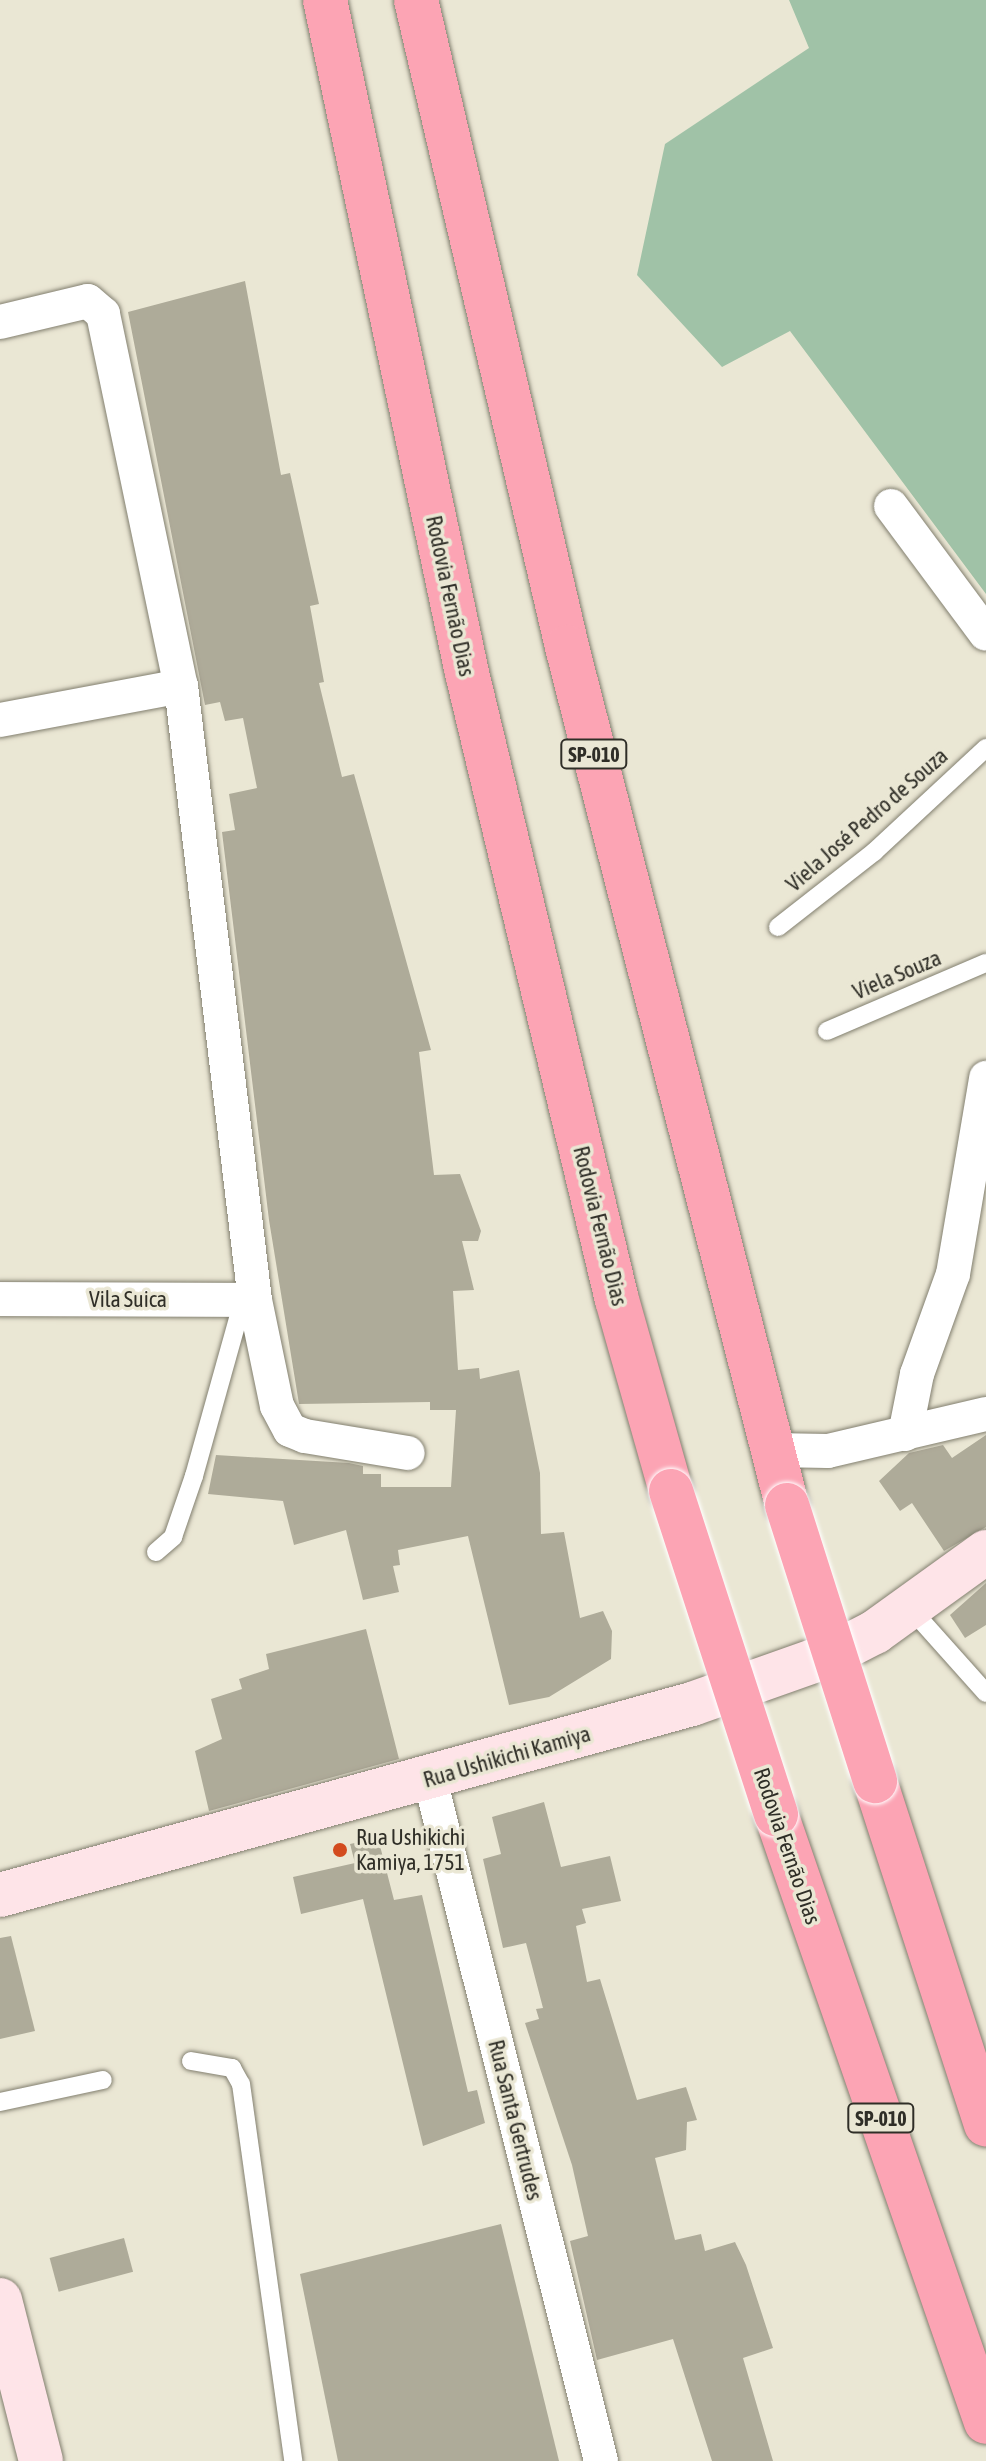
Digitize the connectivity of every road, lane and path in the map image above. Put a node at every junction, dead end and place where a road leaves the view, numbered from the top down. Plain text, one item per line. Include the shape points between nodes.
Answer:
1 (325, 0) edge
2 (416, 0) edge
3 (0, 322) edge
4 (891, 506) dead end
5 (986, 634) edge
6 (181, 686) junction
7 (0, 720) edge
8 (986, 748) edge
9 (778, 927) dead end
10 (986, 963) edge
11 (827, 1031) dead end
12 (986, 1078) edge
13 (0, 1299) edge
14 (249, 1300) junction
15 (986, 1414) edge
16 (905, 1434) junction
17 (773, 1450) junction
18 (408, 1453) dead end
19 (156, 1552) dead end
20 (986, 1552) edge
21 (910, 1608) junction
22 (986, 1693) edge
23 (430, 1779) junction
24 (0, 1895) edge
25 (191, 2061) dead end
26 (103, 2080) dead end
27 (0, 2102) edge
28 (986, 2124) edge
29 (0, 2300) edge
30 (986, 2422) edge
31 (41, 2461) edge
32 (293, 2461) edge
33 (601, 2461) edge

1 - 30 highway, Rodovia Fernão Dias / SP-010, bridge via 467,673 617,1300 671,1491 776,1814
2 - 17 highway, SP-010 via 567,647
3 - 6 street via 88,301 103,314
4 - 5 street
6 - 7 street
6 - 14 street
8 - 9 lane, Viela José Pedro de Souza via 874,852
10 - 11 lane, Viela Souza
12 - 16 street via 953,1274 917,1374
13 - 14 street, Vila Suica
14 - 18 street via 277,1406 290,1430
14 - 19 lane via 173,1537
15 - 16 street
16 - 17 street via 828,1451
17 - 28 highway, SP-010, bridge
20 - 21 main road, Rua Ushikichi Kamiya
21 - 22 lane
21 - 23 main road, Rua Ushikichi Kamiya via 816,1660 692,1704
23 - 24 main road, Rua Ushikichi Kamiya
23 - 33 street, Rua Santa Gertrudes
25 - 32 lane via 232,2068 244,2097
26 - 27 lane
29 - 31 main road

